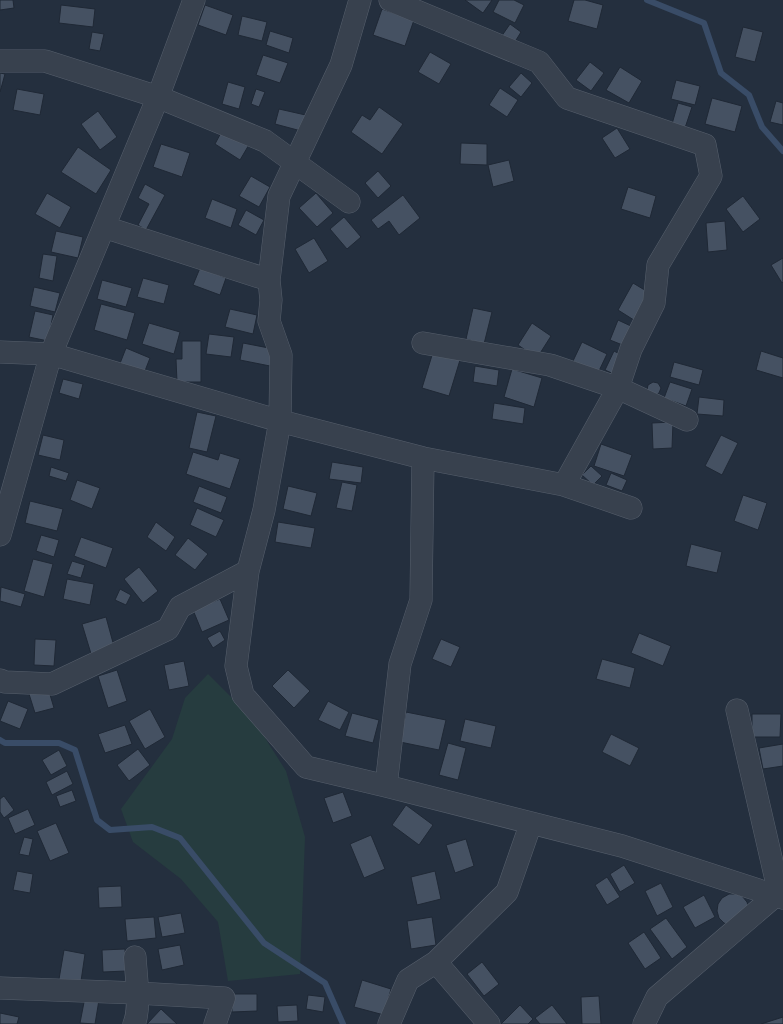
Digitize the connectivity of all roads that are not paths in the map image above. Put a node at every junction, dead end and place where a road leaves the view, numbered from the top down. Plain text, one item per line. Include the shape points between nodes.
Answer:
1 (194, 0) edge
2 (360, 0) edge
3 (390, 0) edge
4 (0, 61) edge
5 (158, 97) junction
6 (295, 163) junction
7 (349, 202) dead end
8 (104, 227) junction
9 (269, 280) junction
10 (423, 343) dead end
11 (0, 352) edge
12 (51, 354) junction
13 (618, 388) junction
14 (687, 420) dead end
15 (280, 421) junction
16 (423, 458) junction
17 (564, 485) junction
18 (631, 508) dead end
19 (0, 535) edge
20 (248, 571) junction
21 (0, 680) edge
22 (737, 710) dead end
23 (386, 786) junction
24 (531, 824) junction
25 (779, 897) edge
26 (135, 958) dead end
27 (436, 962) junction
28 (0, 988) edge
29 (137, 993) junction
30 (134, 1024) edge
31 (215, 1024) edge
32 (389, 1024) edge
33 (489, 1024) edge
34 (644, 1024) edge

1 - 5 street
2 - 6 street via 341,65
3 - 13 street via 539,62 567,98 705,145 710,176 658,265 654,303 632,349
4 - 5 street via 45,61
5 - 6 street via 265,141
5 - 8 street
6 - 7 street
6 - 9 street via 279,196
8 - 9 street
8 - 12 street
9 - 15 street via 269,321 281,355
10 - 13 street via 550,365
11 - 12 street
12 - 15 street
12 - 19 street
13 - 14 street
13 - 17 street
15 - 16 street
15 - 20 street via 264,510
16 - 17 street
16 - 23 street via 421,600 400,664
17 - 18 street
20 - 21 street via 180,607 168,629 52,684
20 - 23 street via 236,666 243,695 306,767
22 - 25 street
23 - 24 street
24 - 25 street via 622,846
24 - 27 street via 507,892
25 - 34 street via 657,997
26 - 29 street
27 - 32 street via 408,980
27 - 33 street
28 - 29 street
29 - 30 street
29 - 31 street via 224,998

